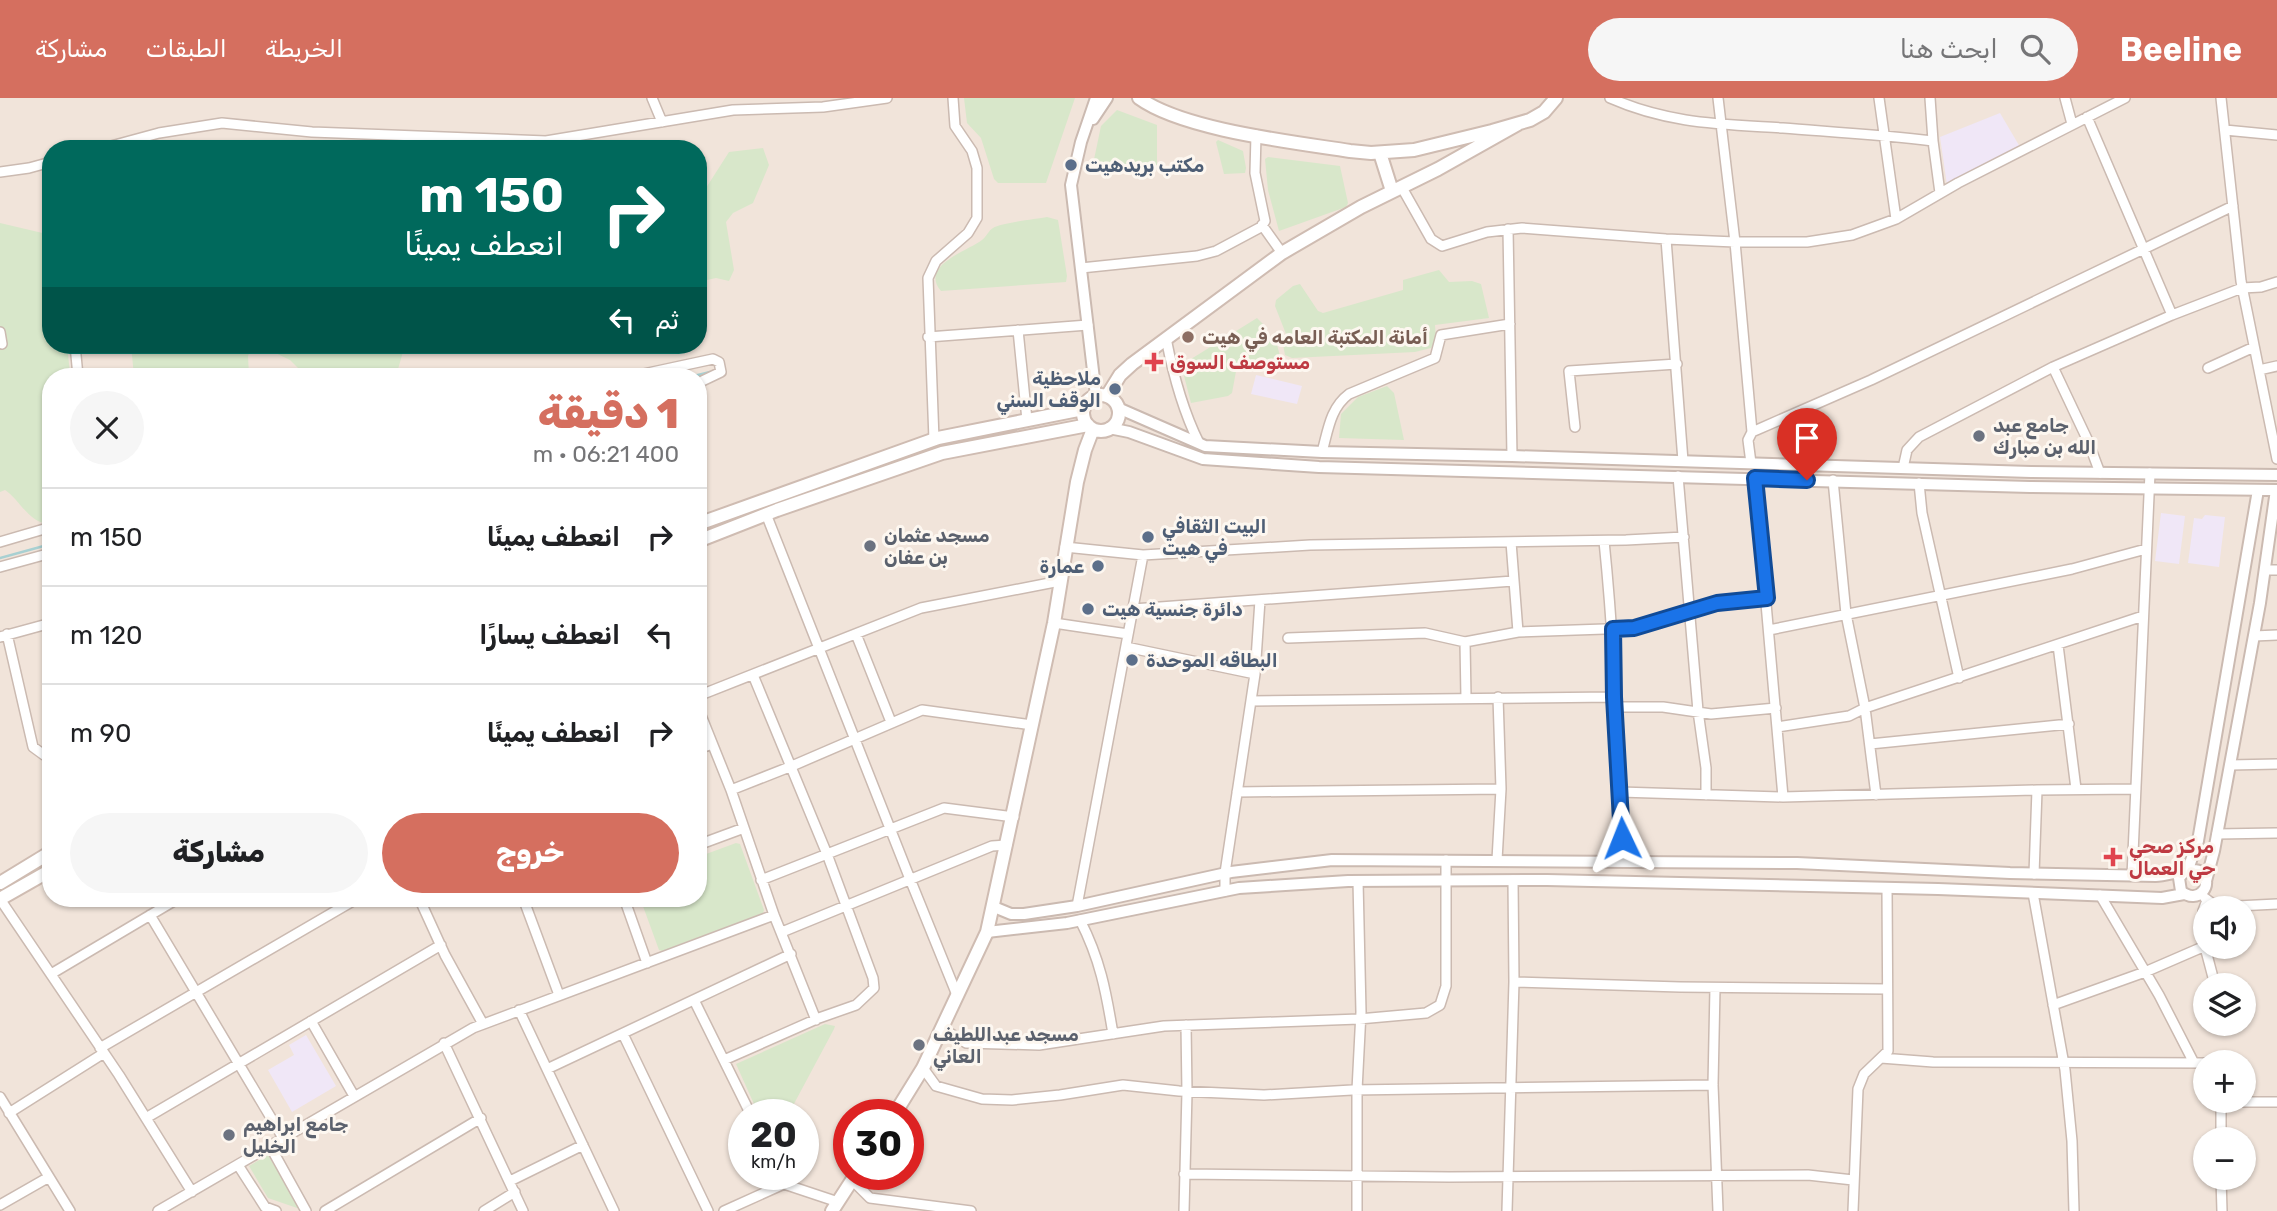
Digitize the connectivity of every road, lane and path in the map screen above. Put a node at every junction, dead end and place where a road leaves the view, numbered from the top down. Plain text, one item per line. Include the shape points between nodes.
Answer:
1 (652, 98) edge
2 (887, 98) edge
3 (953, 98) edge
4 (1096, 98) edge
5 (1107, 98) edge
6 (1139, 98) edge
7 (1556, 98) edge
8 (1610, 98) edge
9 (1718, 98) edge
10 (1879, 98) edge
11 (1930, 98) edge
12 (2065, 98) edge
13 (2125, 98) edge
14 (2221, 98) edge
15 (2087, 117) junction
16 (662, 122) junction
17 (1518, 124) junction
18 (1722, 124) junction
19 (2072, 124) junction
20 (1086, 130) junction
21 (2225, 130) junction
22 (1256, 135) junction
23 (1884, 135) junction
24 (2277, 135) edge
25 (131, 140) edge
26 (520, 140) edge
27 (552, 140) edge
28 (1933, 141) junction
29 (1430, 147) junction
30 (1380, 153) junction
31 (42, 164) edge
32 (1438, 169) junction
33 (0, 172) edge
34 (1397, 188) junction
35 (1940, 193) junction
36 (2233, 206) junction
37 (1896, 219) junction
38 (1262, 225) junction
39 (1508, 229) junction
40 (1666, 239) junction
41 (1735, 242) junction
42 (2144, 251) junction
43 (1282, 253) junction
44 (1081, 268) junction
45 (2277, 282) edge
46 (2242, 288) junction
47 (2172, 315) junction
48 (1510, 324) junction
49 (1088, 325) junction
50 (1018, 330) junction
51 (0, 332) edge
52 (928, 337) junction
53 (1166, 338) junction
54 (2, 344) dead end
55 (2254, 347) junction
56 (1677, 364) junction
57 (2277, 366) edge
58 (2053, 367) junction
59 (672, 368) edge
60 (2208, 368) dead end
61 (2259, 370) junction
62 (707, 379) edge
63 (1102, 396) junction
64 (1118, 408) junction
65 (1083, 409) junction
66 (1027, 420) junction
67 (1091, 427) junction
68 (1575, 427) dead end
69 (1109, 428) junction
70 (1752, 432) junction
71 (934, 440) junction
72 (1199, 443) junction
73 (1322, 452) junction
74 (1512, 456) junction
75 (2277, 459) edge
76 (1683, 461) junction
77 (1751, 463) junction
78 (1903, 468) junction
79 (1933, 468) junction
80 (2100, 473) junction
81 (2150, 474) junction
82 (2277, 475) edge
83 (1678, 476) junction
84 (1755, 478) junction
85 (1833, 481) junction
86 (1925, 483) junction
87 (2149, 488) junction
88 (2258, 490) junction
89 (2276, 490) edge
90 (766, 514) junction
91 (707, 521) edge
92 (42, 530) edge
93 (707, 537) edge
94 (1684, 537) junction
95 (1604, 541) junction
96 (0, 542) edge
97 (1511, 542) junction
98 (1065, 547) junction
99 (2146, 548) junction
100 (42, 555) edge
101 (1143, 555) junction
102 (0, 567) edge
103 (2264, 570) junction
104 (2277, 570) edge
105 (1060, 581) junction
106 (1513, 581) junction
107 (1940, 597) junction
108 (1767, 598) junction
109 (1260, 600) junction
110 (1133, 609) junction
111 (1690, 611) junction
112 (1846, 614) junction
113 (2143, 616) junction
114 (1054, 623) junction
115 (42, 625) edge
116 (1613, 629) junction
117 (1769, 630) junction
118 (1518, 632) junction
119 (1128, 634) junction
120 (856, 635) junction
121 (2277, 635) edge
122 (4, 636) edge
123 (2254, 636) junction
124 (1288, 638) dead end
125 (1465, 642) junction
126 (2058, 645) junction
127 (1126, 647) junction
128 (820, 648) junction
129 (1255, 674) junction
130 (753, 675) junction
131 (1958, 678) junction
132 (707, 693) edge
133 (1498, 697) junction
134 (1466, 698) junction
135 (1251, 701) junction
136 (1614, 702) junction
137 (1776, 708) junction
138 (1865, 708) junction
139 (1698, 711) junction
140 (891, 722) junction
141 (2068, 724) junction
142 (1032, 725) junction
143 (1777, 727) junction
144 (707, 731) edge
145 (856, 739) junction
146 (712, 744) junction
147 (1870, 744) junction
148 (707, 746) edge
149 (42, 754) edge
150 (2277, 764) edge
151 (2230, 765) junction
152 (792, 766) junction
153 (1501, 789) junction
154 (2076, 789) junction
155 (2136, 789) junction
156 (731, 790) junction
157 (2037, 790) junction
158 (1237, 792) junction
159 (1620, 792) junction
160 (1876, 794) junction
161 (1706, 795) junction
162 (1783, 797) junction
163 (1014, 817) junction
164 (744, 828) junction
165 (890, 829) junction
166 (2277, 833) edge
167 (2217, 835) junction
168 (707, 842) edge
169 (1007, 845) junction
170 (827, 854) junction
171 (42, 857) edge
172 (1446, 860) junction
173 (1497, 860) junction
174 (1623, 861) junction
175 (2186, 871) junction
176 (1225, 873) junction
177 (2034, 874) junction
178 (42, 875) edge
179 (2132, 876) junction
180 (910, 879) junction
181 (761, 880) junction
182 (1447, 880) junction
183 (1513, 880) junction
184 (1358, 881) junction
185 (0, 883) edge
186 (1887, 888) junction
187 (1225, 891) junction
188 (2205, 891) junction
189 (2033, 893) junction
190 (2184, 894) junction
191 (2100, 895) junction
192 (2204, 896) edge
193 (0, 899) edge
194 (2277, 904) edge
195 (846, 906) junction
196 (1077, 906) junction
197 (164, 907) edge
198 (343, 907) edge
199 (423, 907) edge
200 (526, 907) edge
201 (627, 907) edge
202 (994, 908) junction
203 (150, 915) junction
204 (774, 915) junction
205 (1080, 920) junction
206 (782, 932) junction
207 (987, 932) junction
208 (441, 946) junction
209 (2193, 951) edge
210 (791, 954) junction
211 (647, 963) junction
212 (2145, 972) junction
213 (51, 974) junction
214 (1514, 982) junction
215 (1715, 988) junction
216 (1887, 989) junction
217 (197, 992) junction
218 (559, 995) junction
219 (957, 995) junction
220 (694, 1000) junction
221 (2053, 1005) junction
222 (519, 1010) junction
223 (1360, 1019) junction
224 (816, 1020) junction
225 (311, 1021) junction
226 (483, 1024) junction
227 (1186, 1025) junction
228 (942, 1028) junction
229 (622, 1034) junction
230 (1112, 1034) junction
231 (444, 1043) junction
232 (102, 1051) junction
233 (1881, 1058) junction
234 (724, 1060) junction
235 (2063, 1061) junction
236 (2193, 1061) edge
237 (239, 1063) junction
238 (2193, 1063) edge
239 (923, 1068) junction
240 (547, 1069) junction
241 (1713, 1085) junction
242 (1511, 1088) junction
243 (1357, 1090) junction
244 (1187, 1092) junction
245 (354, 1096) junction
246 (0, 1097) edge
247 (743, 1099) edge
248 (904, 1099) edge
249 (2256, 1102) edge
250 (2277, 1102) edge
251 (9, 1113) junction
252 (146, 1118) junction
253 (481, 1118) junction
254 (283, 1138) junction
255 (583, 1145) junction
256 (270, 1146) junction
257 (238, 1165) junction
258 (1184, 1174) junction
259 (1356, 1174) junction
260 (1716, 1174) junction
261 (1507, 1176) junction
262 (49, 1177) junction
263 (1853, 1180) junction
264 (510, 1181) junction
265 (771, 1190) edge
266 (798, 1190) edge
267 (845, 1190) edge
268 (864, 1190) edge
269 (2221, 1190) edge
270 (192, 1192) junction
271 (515, 1192) junction
272 (0, 1205) edge
273 (835, 1206) edge
274 (264, 1209) edge
275 (70, 1211) edge
276 (158, 1211) edge
277 (276, 1211) edge
278 (306, 1211) edge
279 (324, 1211) edge
280 (484, 1211) edge
281 (523, 1211) edge
282 (614, 1211) edge
283 (708, 1211) edge
284 (724, 1211) edge
285 (971, 1211) edge
286 (1184, 1211) edge
287 (1357, 1211) edge
288 (1507, 1211) edge
289 (1718, 1211) edge
290 (1853, 1211) edge
291 (2074, 1211) edge
292 (2222, 1211) edge

1 - 16 street
2 - 16 street via 823,107 733,110
3 - 52 street via 955,126 977,168 977,218 931,269
4 - 20 street
5 - 20 street
6 - 22 main road via 1181,117
7 - 17 main road via 1544,112
8 - 18 street via 1659,116
9 - 18 street
10 - 23 street
11 - 28 street
12 - 19 street
13 - 15 street
14 - 21 street
15 - 19 street
15 - 42 street
16 - 27 street
17 - 29 main road
17 - 32 main road
18 - 23 street
18 - 41 street
19 - 35 street
20 - 44 street via 1070,185
21 - 24 street
21 - 36 street
22 - 30 main road
22 - 38 street via 1255,173 1265,221
23 - 28 street
23 - 37 street
25 - 26 street via 222,122 312,132
28 - 35 street
29 - 30 main road
29 - 32 main road
30 - 34 main road
31 - 33 street
32 - 34 main road
34 - 39 street via 1438,244 1447,246
34 - 43 main road
35 - 37 street
36 - 42 street
36 - 46 street
37 - 41 street via 1838,238
38 - 43 street
38 - 44 street via 1248,236 1197,256
39 - 40 street
39 - 48 street
40 - 41 street
40 - 56 street
41 - 70 street
42 - 47 street
42 - 70 street
43 - 53 main road
44 - 49 street
45 - 46 street
46 - 47 street
46 - 55 street
47 - 58 street
48 - 73 street via 1441,335 1434,358 1349,394 1333,413
48 - 74 street
49 - 50 street
49 - 63 street
50 - 52 street
50 - 66 street
51 - 54 street
52 - 71 street
53 - 63 main road via 1126,369
53 - 72 street
55 - 60 street
55 - 61 street
56 - 68 street via 1569,370
56 - 76 street
57 - 61 street
58 - 78 street via 1919,438 1907,450
58 - 80 street
59 - 62 street via 713,359 719,362 721,372
61 - 75 street
63 - 64 main road
63 - 65 main road via 1088,400
64 - 69 main road via 1117,419
64 - 72 street
65 - 66 main road
65 - 67 main road
66 - 71 main road
67 - 69 main road
67 - 90 main road via 942,453
67 - 98 main road
69 - 83 street via 1203,459 1319,467
70 - 77 street via 1748,440
71 - 91 main road
72 - 73 street
73 - 74 street
74 - 76 street
76 - 77 street
77 - 78 street
78 - 79 street
79 - 80 street
79 - 86 street
80 - 81 street
81 - 82 street
81 - 87 street
83 - 84 street
83 - 94 street
84 - 85 street
84 - 108 street
85 - 86 street
85 - 112 street
86 - 87 street
86 - 107 street via 1922,513
87 - 88 street
87 - 99 street
88 - 89 street
88 - 175 street via 2198,841
89 - 103 street
90 - 93 main road
90 - 128 street
92 - 96 street
94 - 95 street
94 - 111 street
95 - 97 street
95 - 116 street
97 - 101 street via 1310,545
97 - 106 street
98 - 101 street
98 - 105 main road
99 - 107 street
99 - 113 street
100 - 102 street
101 - 110 street
103 - 104 street
103 - 123 street
105 - 114 main road
105 - 120 street via 921,608
106 - 109 street
106 - 118 street
107 - 112 street
107 - 131 street
108 - 111 street
108 - 117 street
109 - 110 street
109 - 129 street
110 - 119 street
111 - 116 street via 1634,628
111 - 139 street
112 - 117 street
112 - 138 street
113 - 126 street
113 - 155 street
114 - 119 street
114 - 142 main road
115 - 122 street
116 - 118 street
116 - 136 street
117 - 137 street
118 - 125 street
119 - 127 street
120 - 128 street
120 - 140 street
121 - 123 street
122 - 149 street via 33,747
123 - 151 street
124 - 125 street via 1425,633
125 - 134 street
126 - 131 street
126 - 141 street
127 - 129 street
127 - 196 street
128 - 130 street
128 - 145 street
129 - 135 street
130 - 132 street
130 - 152 street
131 - 138 street
133 - 134 street
133 - 136 street
133 - 153 street
134 - 135 street
135 - 158 street
136 - 139 street
136 - 159 street
137 - 139 street
137 - 143 street
138 - 143 street via 1849,716
138 - 147 street
139 - 161 street
140 - 142 street via 922,710
140 - 145 street
141 - 147 street
141 - 154 street
142 - 163 main road
143 - 162 street
144 - 146 street
145 - 152 street
145 - 165 street
146 - 148 street
146 - 156 street
147 - 160 street
150 - 151 street
151 - 167 street
152 - 156 street
152 - 170 street
153 - 158 street
153 - 173 street
154 - 155 street
154 - 157 street
155 - 179 street
156 - 164 street
157 - 160 street
157 - 177 street
158 - 176 street
159 - 161 street
159 - 174 street
160 - 162 street
161 - 162 street
163 - 165 street via 944,808
163 - 169 main road
164 - 168 street
164 - 181 street
165 - 170 street
165 - 180 street
166 - 167 street
167 - 188 street
169 - 180 street via 992,846
169 - 202 main road
170 - 181 street
170 - 195 street
171 - 185 main road
172 - 173 street
172 - 176 street via 1332,860
172 - 182 street
173 - 174 street
174 - 177 street via 1797,863
175 - 179 street via 2170,876
175 - 188 street via 2202,873
175 - 190 street via 2178,883
176 - 187 street
176 - 196 street
177 - 179 street
178 - 193 main road
180 - 195 street
180 - 219 street
181 - 204 street
182 - 183 street
182 - 184 street
182 - 223 street via 1446,986 1440,1004 1426,1013
183 - 186 street
183 - 214 street
184 - 187 street
184 - 223 street
186 - 189 street
186 - 216 street
187 - 205 street
188 - 190 street via 2193,897
188 - 192 street
188 - 194 street via 2217,907
189 - 191 street
189 - 221 street
190 - 191 street via 2162,898
191 - 212 street
193 - 213 street
195 - 206 street
195 - 224 street via 874,988 856,1005
196 - 202 street via 1024,914
197 - 203 street
198 - 217 street
199 - 208 street
200 - 218 street
201 - 211 street
202 - 207 main road
203 - 213 street
203 - 217 street
204 - 206 street
204 - 211 street
205 - 207 street
205 - 230 street via 1095,949
206 - 210 street
207 - 219 main road
208 - 225 street
208 - 226 street
209 - 212 street
210 - 220 street
210 - 224 street
211 - 218 street
212 - 221 street
212 - 236 street
213 - 232 street
214 - 215 street
214 - 242 street
215 - 216 street
215 - 241 street
216 - 233 street via 1888,1051
217 - 232 street
217 - 237 street
218 - 222 street
219 - 228 main road
220 - 229 street
220 - 234 street
221 - 235 street
222 - 226 street
222 - 240 street
223 - 227 street
223 - 243 street
224 - 234 street
225 - 237 street
225 - 245 street
226 - 231 street
227 - 230 street
227 - 244 street
228 - 230 street via 966,1043 990,1044 1038,1045
228 - 239 main road
229 - 240 street
229 - 283 street
231 - 245 street
231 - 253 street
232 - 251 street
232 - 252 street
233 - 235 street
233 - 263 street via 1864,1074 1858,1089
234 - 247 street
235 - 238 street
235 - 291 street
237 - 252 street
237 - 254 street
239 - 244 street via 936,1086 982,1098 1012,1100 1123,1085
239 - 248 main road
240 - 255 street
241 - 242 street
241 - 260 street
242 - 243 street
242 - 261 street
243 - 244 street
243 - 259 street
244 - 258 street
245 - 254 street
246 - 251 street
249 - 250 street
251 - 262 street
252 - 270 street
253 - 264 street
253 - 279 street
254 - 256 street
255 - 264 street
255 - 282 street
256 - 257 street
256 - 278 street
257 - 270 street
257 - 274 street
258 - 259 street
258 - 286 street
259 - 261 street
259 - 287 street
260 - 261 street
260 - 263 street
260 - 289 street
261 - 288 street
262 - 272 street
262 - 275 street
263 - 290 street
264 - 271 street
265 - 284 street
266 - 273 street
267 - 273 main road
268 - 285 street via 870,1198
269 - 292 street
270 - 276 street
271 - 280 street
271 - 281 street
274 - 277 street

